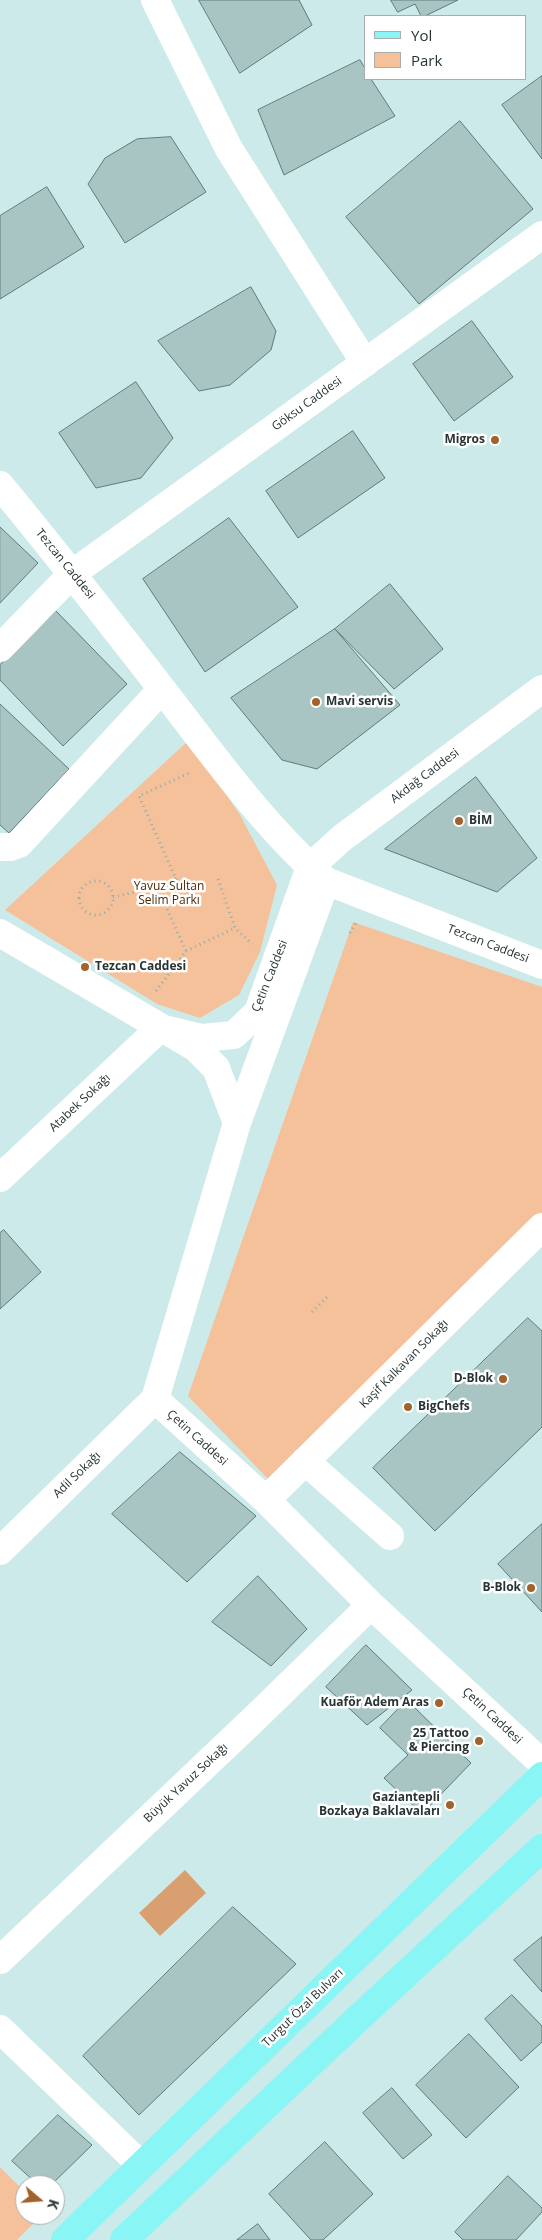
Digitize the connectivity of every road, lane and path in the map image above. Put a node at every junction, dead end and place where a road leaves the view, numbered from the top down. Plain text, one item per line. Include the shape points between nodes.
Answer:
1 (155, 0) edge
2 (542, 235) edge
3 (365, 363) junction
4 (0, 485) edge
5 (73, 573) junction
6 (0, 648) edge
7 (542, 688) edge
8 (162, 689) junction
9 (217, 760) junction
10 (0, 847) edge
11 (318, 874) junction
12 (218, 879) dead end
13 (157, 887) junction
14 (113, 897) junction
15 (235, 928) junction
16 (0, 933) edge
17 (186, 951) junction
18 (278, 958) junction
19 (542, 965) edge
20 (154, 993) dead end
21 (258, 1012) junction
22 (160, 1028) junction
23 (237, 1123) junction
24 (0, 1178) edge
25 (542, 1227) edge
26 (327, 1297) dead end
27 (312, 1312) dead end
28 (155, 1399) junction
29 (305, 1461) junction
30 (266, 1500) junction
31 (390, 1536) dead end
32 (0, 1551) edge
33 (371, 1605) junction
34 (542, 1763) edge
35 (542, 1776) edge
36 (542, 1848) edge
37 (0, 1960) edge
38 (0, 2029) edge
39 (141, 2165) junction
40 (65, 2240) edge
41 (124, 2240) edge

1 - 3 street via 229,149
2 - 3 street, Göksu Caddesi
3 - 5 street, Göksu Caddesi
4 - 5 street, Tezcan Caddesi
5 - 6 street, Göksu Caddesi
5 - 8 street, Tezcan Caddesi
7 - 11 street, Akdağ Caddesi via 342,838
8 - 9 street, Tezcan Caddesi
8 - 10 street via 19,844
9 - 11 street, Tezcan Caddesi via 242,793
9 - 13 path via 139,796 176,878
11 - 18 street, Çetin Caddesi
11 - 19 street, Tezcan Caddesi
11 - 23 street
12 - 15 path
13 - 14 path
13 - 17 path
14 - 14 path via 110,909 100,914 88,913 79,898 82,888 96,880 106,883
15 - 17 path
15 - 18 path via 260,952
16 - 22 street, Çetin Caddesi
17 - 20 path
18 - 21 street, Çetin Caddesi
21 - 22 street, Çetin Caddesi via 234,1035 202,1038
21 - 23 street
22 - 23 street, Çetin Caddesi via 196,1048 216,1068
22 - 24 street, Atabek Sokağı
23 - 28 street
25 - 29 street, Kaşif Kalkavan Sokağı
26 - 27 path
28 - 30 street, Çetin Caddesi
28 - 32 street, Adil Sokağı
29 - 30 street, Kaşif Kalkavan Sokağı
29 - 31 street
30 - 33 street, Çetin Caddesi
33 - 34 street, Çetin Caddesi
33 - 37 street, Büyük Yavuz Sokağı
35 - 39 main road, Turgut Özal Bulvarı
36 - 41 main road
38 - 39 street
39 - 40 main road, Turgut Özal Bulvarı

